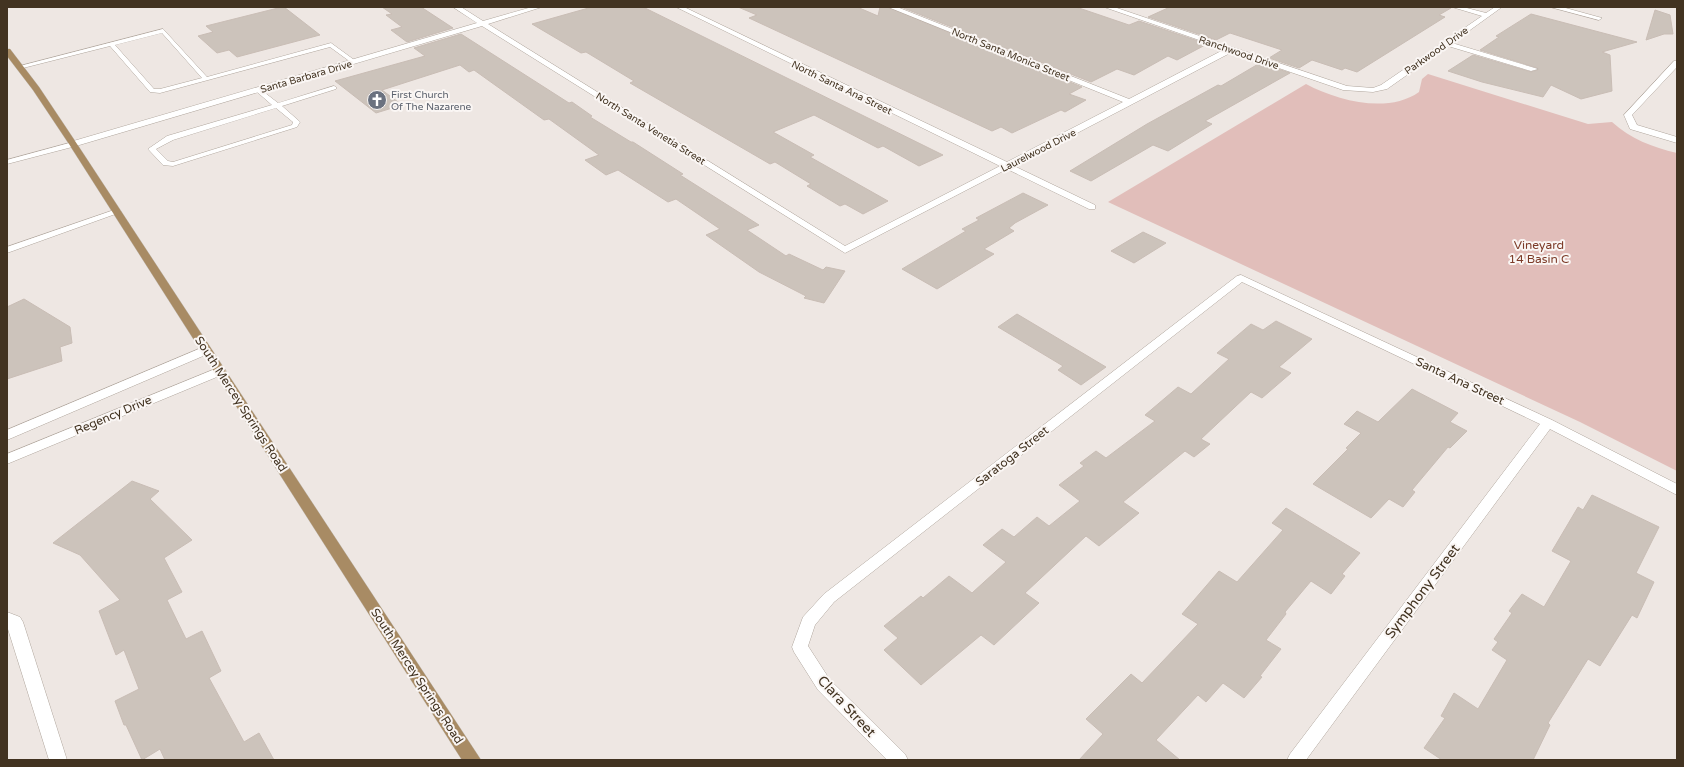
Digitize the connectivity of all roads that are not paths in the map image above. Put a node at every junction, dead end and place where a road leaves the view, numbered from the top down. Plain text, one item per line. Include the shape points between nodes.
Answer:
1 (456, 7) edge
2 (539, 7) edge
3 (679, 7) edge
4 (891, 7) edge
5 (1107, 7) edge
6 (1455, 7) edge
7 (1499, 7) edge
8 (1554, 7) edge
9 (1486, 16) junction
10 (1598, 18) dead end
11 (483, 23) junction
12 (1446, 43) junction
13 (111, 44) junction
14 (1231, 49) junction
15 (7, 51) edge
16 (354, 62) junction
17 (19, 67) junction
18 (1675, 67) edge
19 (1534, 68) dead end
20 (206, 78) junction
21 (334, 88) dead end
22 (258, 90) junction
23 (1373, 90) joint
24 (1130, 102) junction
25 (277, 106) junction
26 (1677, 140) edge
27 (73, 144) junction
28 (7, 162) edge
29 (1006, 166) junction
30 (1092, 207) dead end
31 (117, 212) junction
32 (7, 250) edge
33 (845, 250) joint
34 (1241, 278) joint
35 (206, 350) junction
36 (220, 371) junction
37 (1548, 423) junction
38 (7, 435) edge
39 (7, 459) edge
40 (1677, 490) edge
41 (7, 619) edge
42 (800, 647) joint
43 (58, 760) edge
44 (472, 760) edge
45 (899, 760) edge
46 (1296, 760) edge

1 - 11 street, North Santa Venetia Street
2 - 11 street, Santa Barbara Drive
3 - 29 street, North Santa Ana Street
4 - 24 street, North Santa Monica Street
5 - 14 street, Ranchwood Drive
6 - 9 street
7 - 9 street, Parkwood Drive
8 - 10 street
9 - 12 street, Parkwood Drive
11 - 16 street, Santa Barbara Drive
11 - 33 street, North Santa Venetia Street
12 - 19 street
12 - 23 street, Parkwood Drive via 1384,87
13 - 17 lane
13 - 20 lane via 163,32
13 - 20 lane via 152,91
14 - 23 street, Ranchwood Drive via 1346,88
14 - 24 street, Laurelwood Drive
15 - 17 main road, South Mercey Springs Road
16 - 20 lane via 331,45
16 - 22 street, Santa Barbara Drive
17 - 27 main road, South Mercey Springs Road
18 - 26 street via 1628,115 1633,127
21 - 25 lane
22 - 25 lane
22 - 27 street, Santa Barbara Drive
24 - 29 street, Laurelwood Drive
25 - 25 lane via 170,138 152,149 166,163 173,164 295,126 298,122
27 - 28 lane
27 - 31 main road, South Mercey Springs Road
29 - 30 street
29 - 33 street, Laurelwood Drive
31 - 32 lane
31 - 35 main road, South Mercey Springs Road
34 - 37 street, Santa Ana Street
34 - 42 street, Saratoga Street via 829,598 808,622
35 - 36 main road, South Mercey Springs Road
35 - 38 street, Regency Drive
36 - 39 street, Regency Drive
36 - 44 main road, South Mercey Springs Road
37 - 40 street, Santa Ana Street
37 - 46 street, Symphony Street
41 - 43 street via 15,622
42 - 45 street, Clara Street via 824,685

